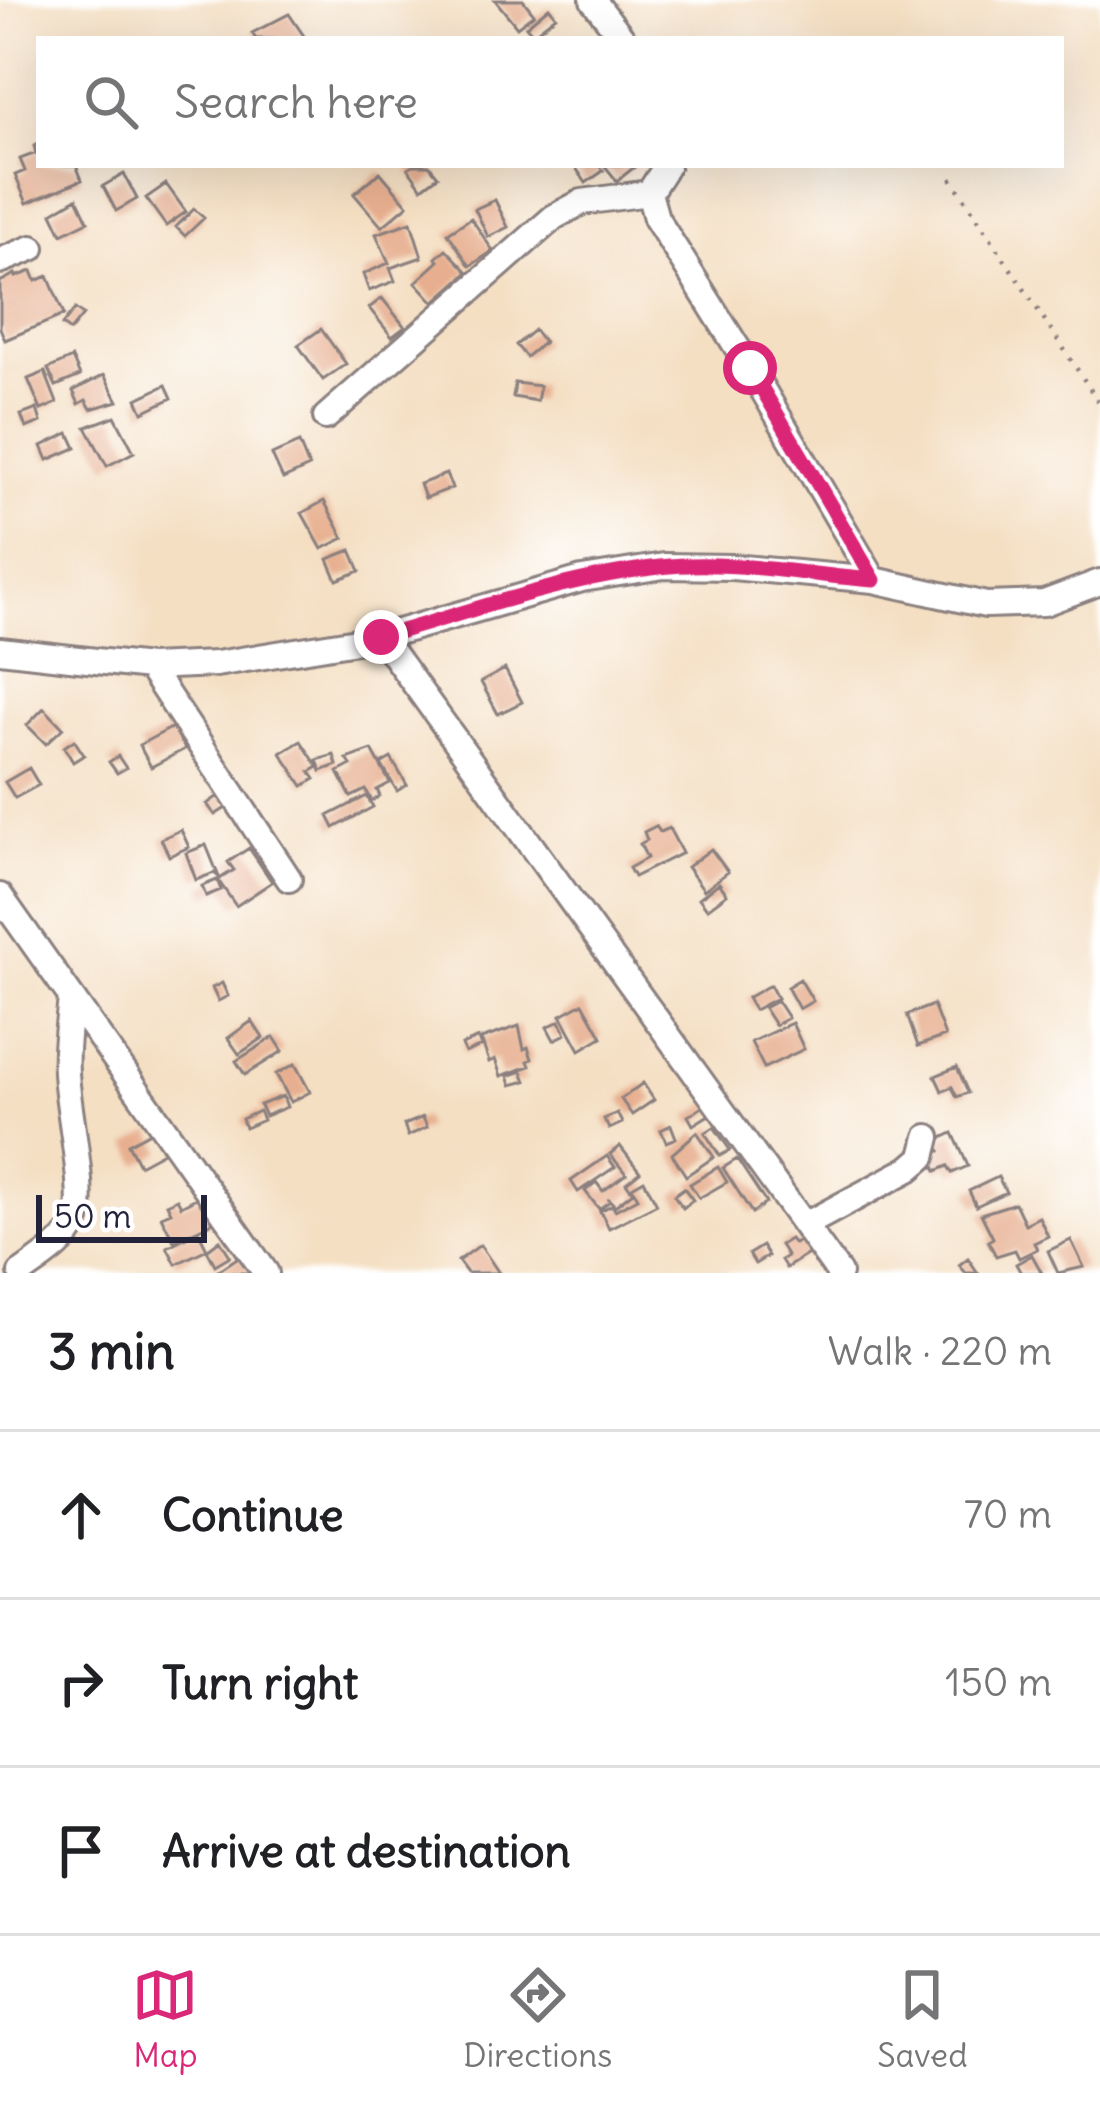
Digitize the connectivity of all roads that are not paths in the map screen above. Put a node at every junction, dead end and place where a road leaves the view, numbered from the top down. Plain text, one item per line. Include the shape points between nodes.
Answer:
1 (592, 0) edge
2 (621, 36) edge
3 (665, 168) edge
4 (649, 193) junction
5 (32, 248) dead end
6 (0, 261) edge
7 (326, 417) dead end
8 (874, 580) junction
9 (1100, 582) edge
10 (381, 637) junction
11 (0, 650) edge
12 (149, 667) junction
13 (289, 879) dead end
14 (0, 896) edge
15 (71, 997) junction
16 (928, 1137) dead end
17 (805, 1225) junction
18 (21, 1273) edge
19 (266, 1273) edge
20 (839, 1273) edge

1 - 2 street
3 - 4 street
4 - 7 street via 582,202 554,217
4 - 8 street via 678,256
5 - 6 street
8 - 9 street via 986,605 1044,603
8 - 10 street via 664,566 582,579
10 - 12 street
10 - 17 street
11 - 12 street
12 - 13 street
14 - 15 street
15 - 18 street via 66,1082 82,1200 63,1241
15 - 19 street
16 - 17 street via 909,1169
17 - 20 street

